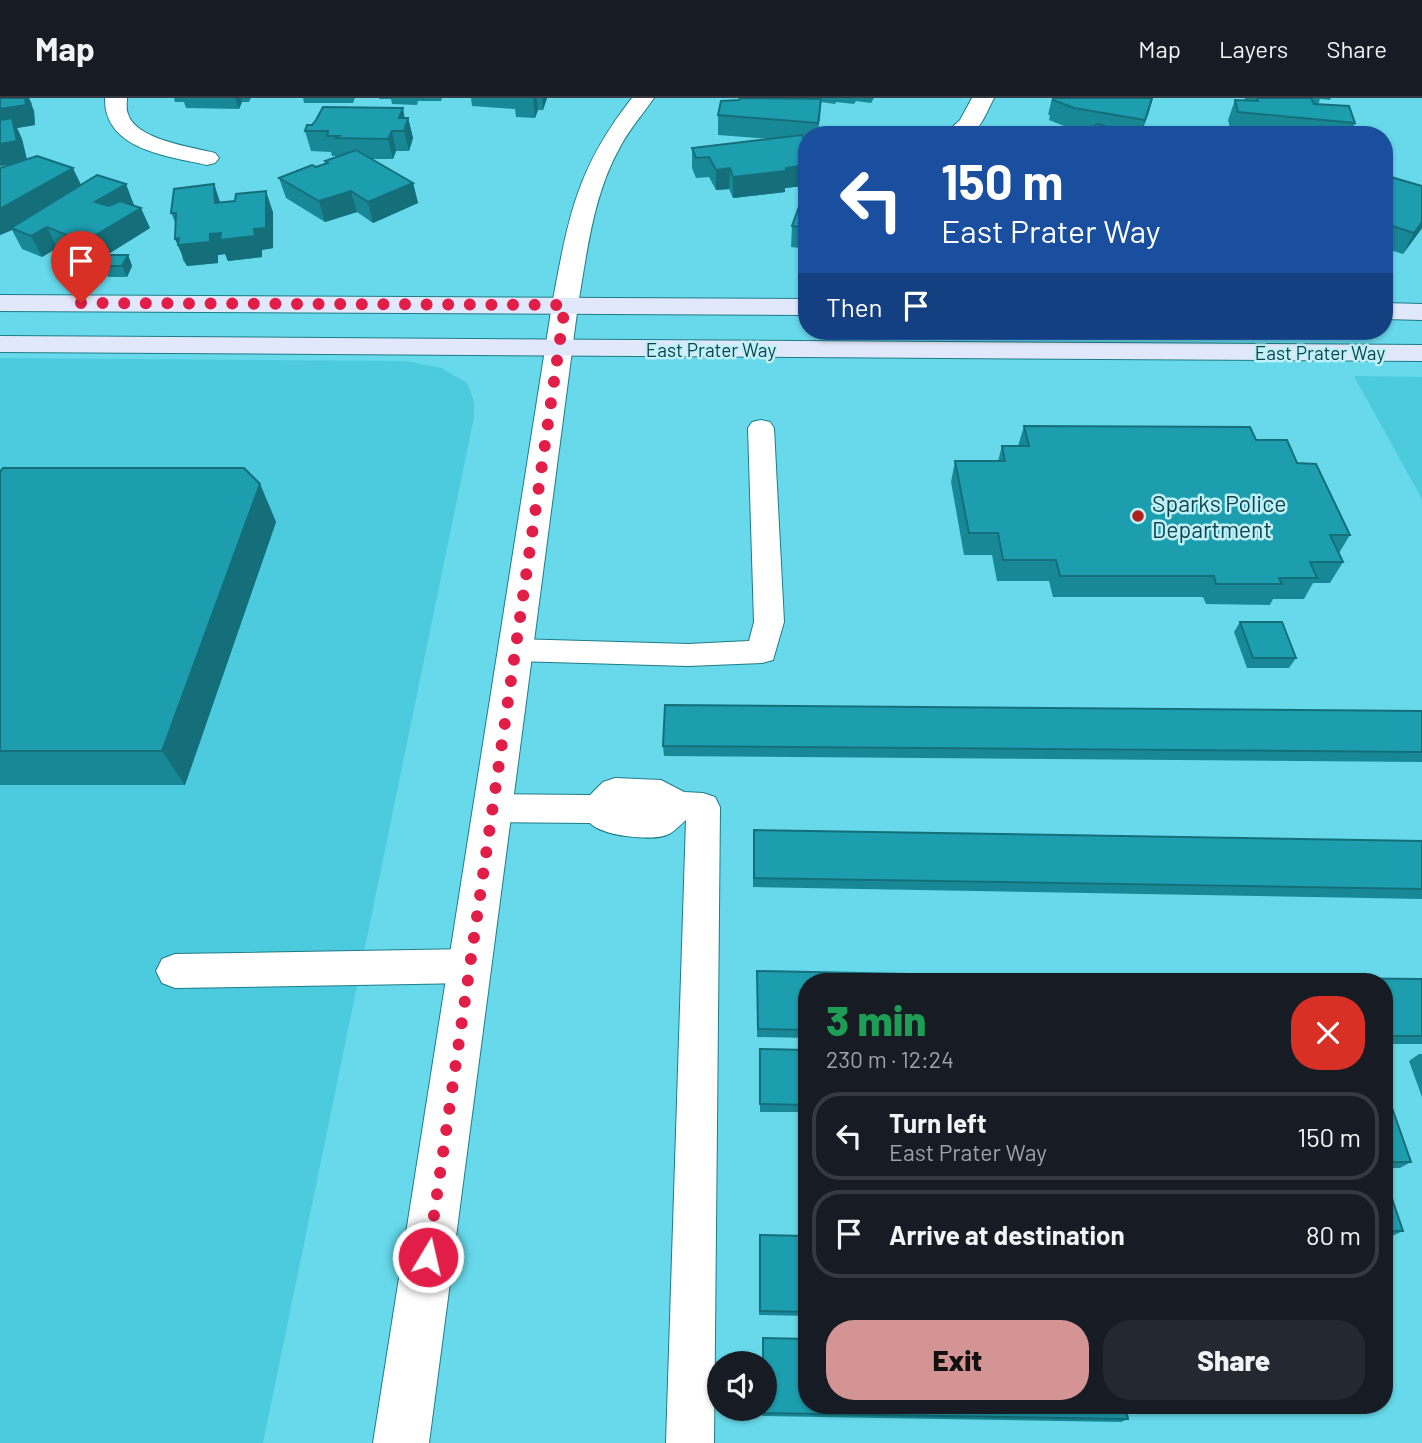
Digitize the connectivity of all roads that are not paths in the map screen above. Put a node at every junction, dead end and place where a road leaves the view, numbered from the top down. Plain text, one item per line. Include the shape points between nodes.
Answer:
1 (116, 98) edge
2 (643, 98) edge
3 (983, 98) edge
4 (967, 126) edge
5 (207, 158) dead end
6 (0, 303) edge
7 (565, 305) junction
8 (798, 307) edge
9 (1393, 311) edge
10 (1422, 312) edge
11 (0, 344) edge
12 (558, 349) junction
13 (1422, 353) edge
14 (761, 428) dead end
15 (515, 650) junction
16 (493, 808) junction
17 (471, 966) junction
18 (175, 971) dead end
19 (401, 1443) edge
20 (690, 1443) edge

1 - 5 street via 116,115 125,128 151,145
2 - 7 street via 598,161 587,191
3 - 4 street
6 - 7 main road, East Prater Way
7 - 8 main road, East Prater Way
7 - 12 street
9 - 10 main road, East Prater Way
11 - 12 main road, East Prater Way
12 - 13 main road, East Prater Way
12 - 15 street
14 - 15 lane via 769,622 762,652 688,655
15 - 16 street
16 - 17 street
16 - 20 lane via 598,809 608,819 660,822 677,806 703,807
17 - 18 lane
17 - 19 street

